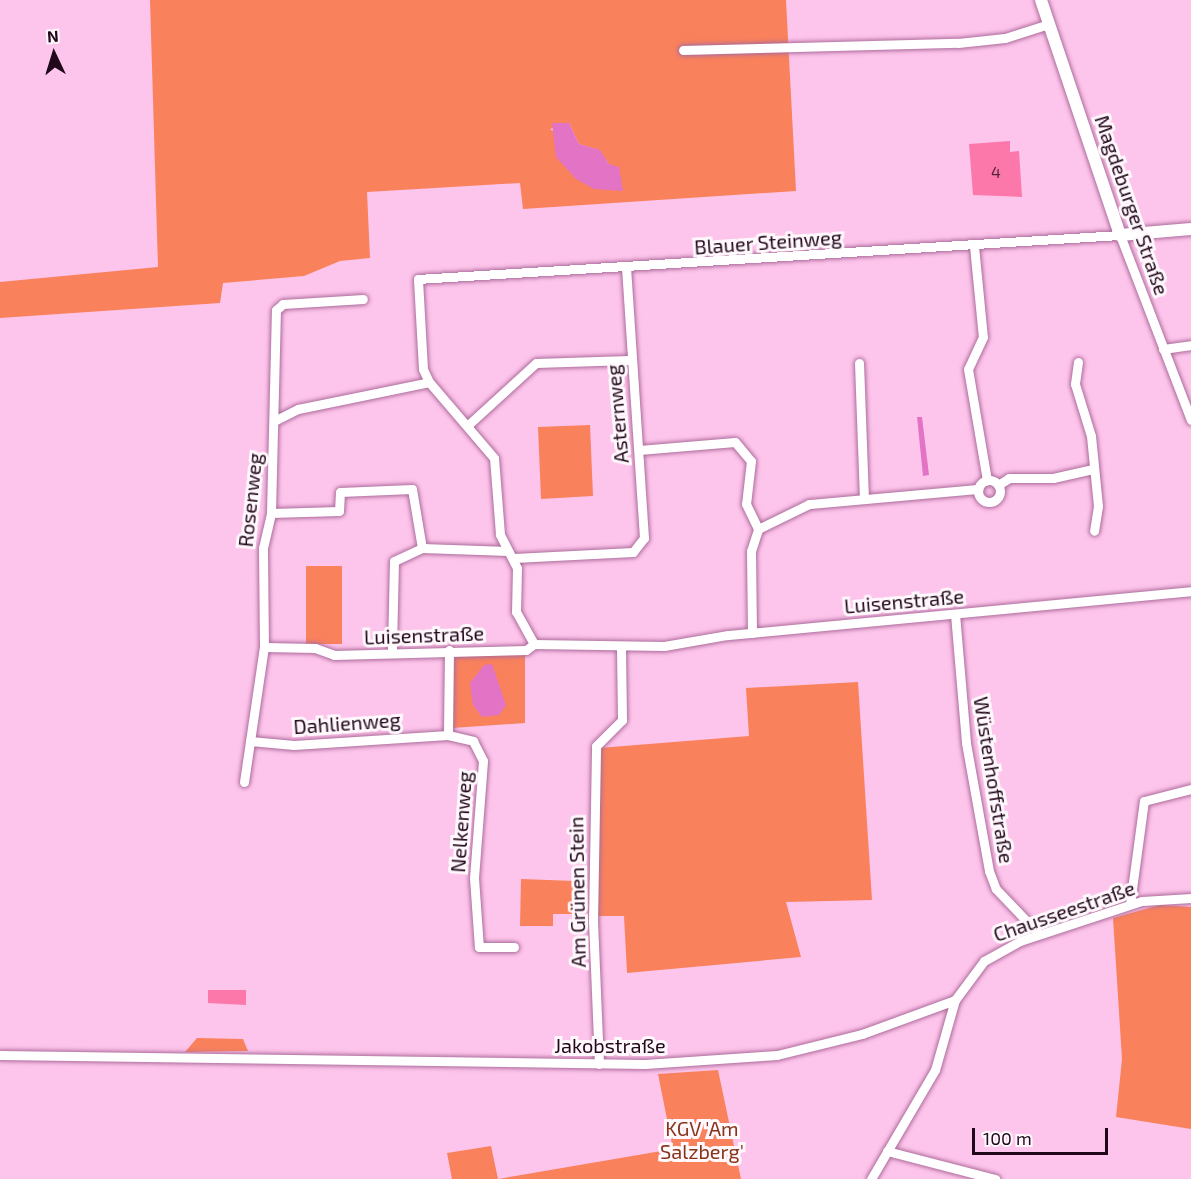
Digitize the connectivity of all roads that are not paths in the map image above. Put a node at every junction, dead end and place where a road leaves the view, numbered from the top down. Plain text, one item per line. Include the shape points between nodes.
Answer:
1 (1041, 0) edge
2 (1049, 24) junction
3 (683, 50) dead end
4 (1191, 229) edge
5 (1120, 235) junction
6 (974, 246) junction
7 (627, 268) junction
8 (363, 299) dead end
9 (1191, 345) edge
10 (1163, 349) junction
11 (629, 360) junction
12 (1078, 362) dead end
13 (859, 363) dead end
14 (429, 382) junction
15 (276, 420) junction
16 (1191, 420) edge
17 (468, 425) junction
18 (639, 450) junction
19 (1093, 469) junction
20 (987, 480) junction
21 (998, 485) junction
22 (978, 489) junction
23 (864, 498) junction
24 (271, 513) junction
25 (758, 529) junction
26 (1094, 531) dead end
27 (422, 548) junction
28 (511, 554) junction
29 (1191, 591) edge
30 (955, 614) junction
31 (752, 633) junction
32 (534, 644) junction
33 (264, 646) junction
34 (621, 646) junction
35 (392, 650) junction
36 (449, 650) junction
37 (448, 735) junction
38 (250, 741) junction
39 (244, 782) dead end
40 (1191, 789) edge
41 (1191, 898) edge
42 (1130, 904) junction
43 (1039, 934) junction
44 (514, 947) dead end
45 (955, 1000) junction
46 (0, 1056) edge
47 (599, 1064) junction
48 (887, 1151) junction
49 (871, 1179) edge
50 (995, 1179) edge

1 - 2 main road, Magdeburger Straße
2 - 3 street via 1005,38 958,44
2 - 5 main road, Magdeburger Straße
4 - 5 main road
5 - 6 street, Blauer Steinweg
5 - 10 street, Magdeburger Straße
6 - 7 street, Blauer Steinweg
6 - 20 street via 983,337 968,369
7 - 11 street, Asternweg
7 - 14 street, Blauer Steinweg via 418,279
8 - 15 street, Rosenweg via 283,304 276,310
9 - 10 street
10 - 16 street, Magdeburger Straße
11 - 17 street via 536,363
11 - 18 street, Asternweg
12 - 19 street via 1075,384 1091,436
13 - 23 street
14 - 15 street via 298,409
14 - 17 street
15 - 24 street, Rosenweg
17 - 28 street via 494,458 500,534
18 - 25 street via 735,442 751,461 746,504
18 - 28 street, Asternweg via 644,538 633,552
19 - 21 street via 1053,478 1003,479
19 - 26 street
20 - 21 street
20 - 22 street
21 - 22 street via 999,494 990,502 981,499
22 - 23 street via 914,499
23 - 25 street via 809,504
24 - 27 street via 339,511 340,492 412,489
24 - 33 street, Rosenweg via 263,548
25 - 31 street via 751,550
27 - 28 street
27 - 35 street via 394,561
28 - 32 street via 516,612
29 - 30 street, Luisenstraße
30 - 31 street, Luisenstraße
30 - 43 street, Wüstenhoffstraße via 969,755 996,889
31 - 34 street, Luisenstraße via 664,646
32 - 34 street, Luisenstraße
32 - 36 street, Luisenstraße via 526,650
33 - 35 street, Luisenstraße via 315,648 334,655
33 - 38 street, Rosenweg
34 - 47 street, Am Grünen Stein via 622,720 596,746 592,922
35 - 36 street, Luisenstraße
36 - 37 street
37 - 38 street, Dahlienweg via 294,745
37 - 44 street, Nelkenweg via 473,741 483,761 474,878 479,947
38 - 39 street, Rosenweg
40 - 42 street via 1144,801
41 - 42 street, Chausseestraße
42 - 43 street, Chausseestraße
43 - 45 street, Chausseestraße via 993,954
45 - 47 street, Jakobstraße via 793,1052
45 - 48 street, Chausseestraße via 940,1058
46 - 47 street, Jakobstraße
48 - 49 street, Chausseestraße
48 - 50 street

